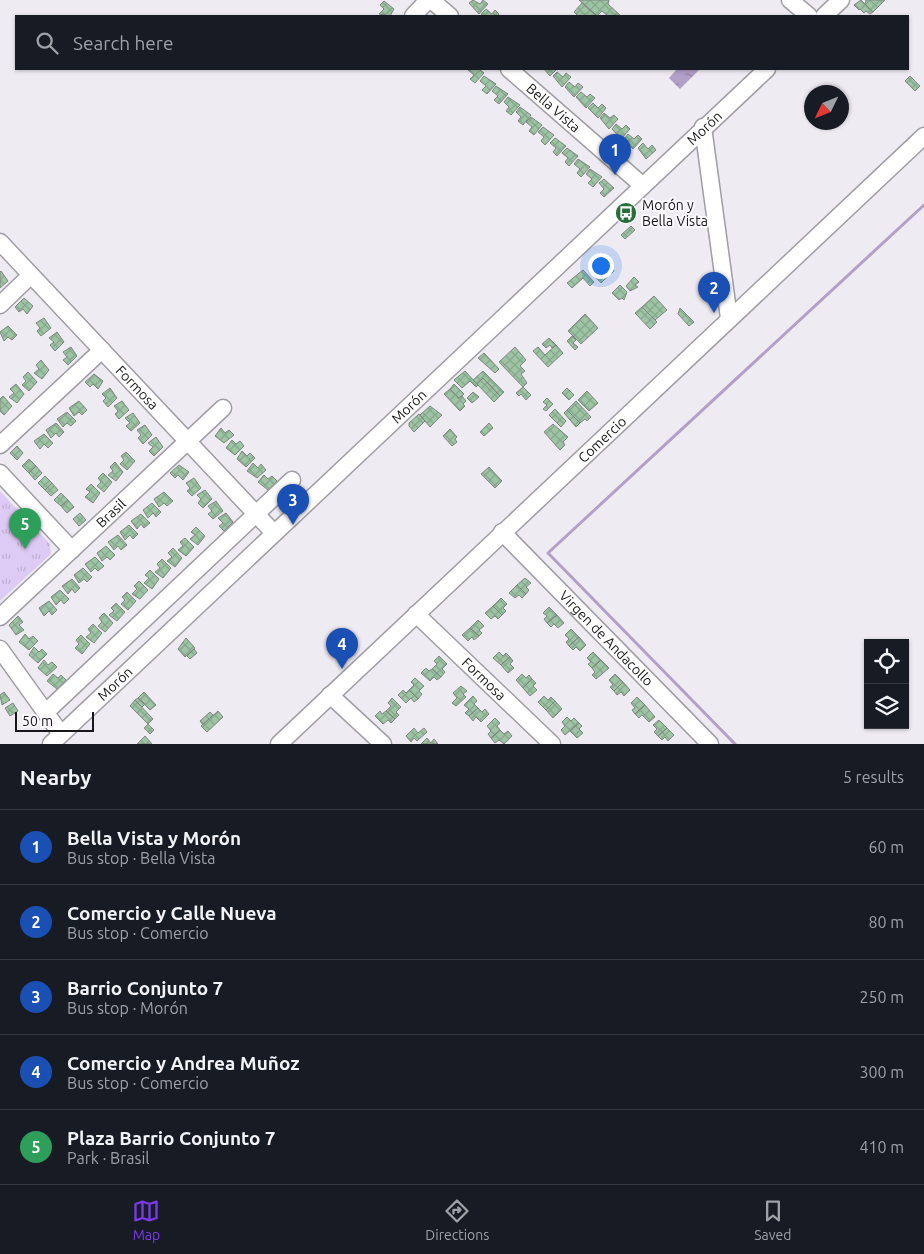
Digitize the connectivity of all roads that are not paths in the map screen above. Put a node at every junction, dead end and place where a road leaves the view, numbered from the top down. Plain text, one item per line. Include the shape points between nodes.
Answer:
1 (429, 0) edge
2 (790, 0) edge
3 (841, 0) edge
4 (414, 15) edge
5 (449, 15) edge
6 (808, 15) edge
7 (825, 15) edge
8 (510, 70) edge
9 (766, 70) edge
10 (703, 127) junction
11 (924, 136) edge
12 (642, 185) junction
13 (0, 242) edge
14 (31, 275) junction
15 (0, 305) edge
16 (729, 318) junction
17 (102, 350) junction
18 (223, 408) dead end
19 (187, 442) junction
20 (0, 445) edge
21 (0, 473) edge
22 (292, 480) dead end
23 (256, 514) junction
24 (502, 532) junction
25 (274, 534) junction
26 (72, 550) junction
27 (416, 614) junction
28 (0, 618) edge
29 (1, 652) edge
30 (330, 695) junction
31 (46, 712) junction
32 (56, 739) edge
33 (279, 744) edge
34 (383, 744) edge
35 (552, 744) edge
36 (710, 744) edge

1 - 4 street
1 - 5 street
2 - 6 street
3 - 7 street
8 - 12 street, Bella Vista
9 - 10 street, Morón
10 - 12 street, Morón
10 - 16 street
11 - 16 street, Comercio
12 - 25 street, Morón
13 - 14 street, Formosa
14 - 15 street
14 - 17 street, Formosa
16 - 24 street, Comercio
17 - 19 street, Formosa
17 - 20 street
18 - 19 street, Brasil
19 - 23 street, Formosa
19 - 26 street, Brasil
21 - 26 street
22 - 23 street, Morón
23 - 25 street, Formosa
23 - 31 street, Morón
24 - 27 street, Comercio
24 - 36 street, Virgen de Andacollo
25 - 32 street, Morón
26 - 28 street, Brasil
27 - 30 street, Comercio
27 - 35 street, Formosa
29 - 31 street
30 - 33 street, Comercio
30 - 34 street
31 - 32 street

